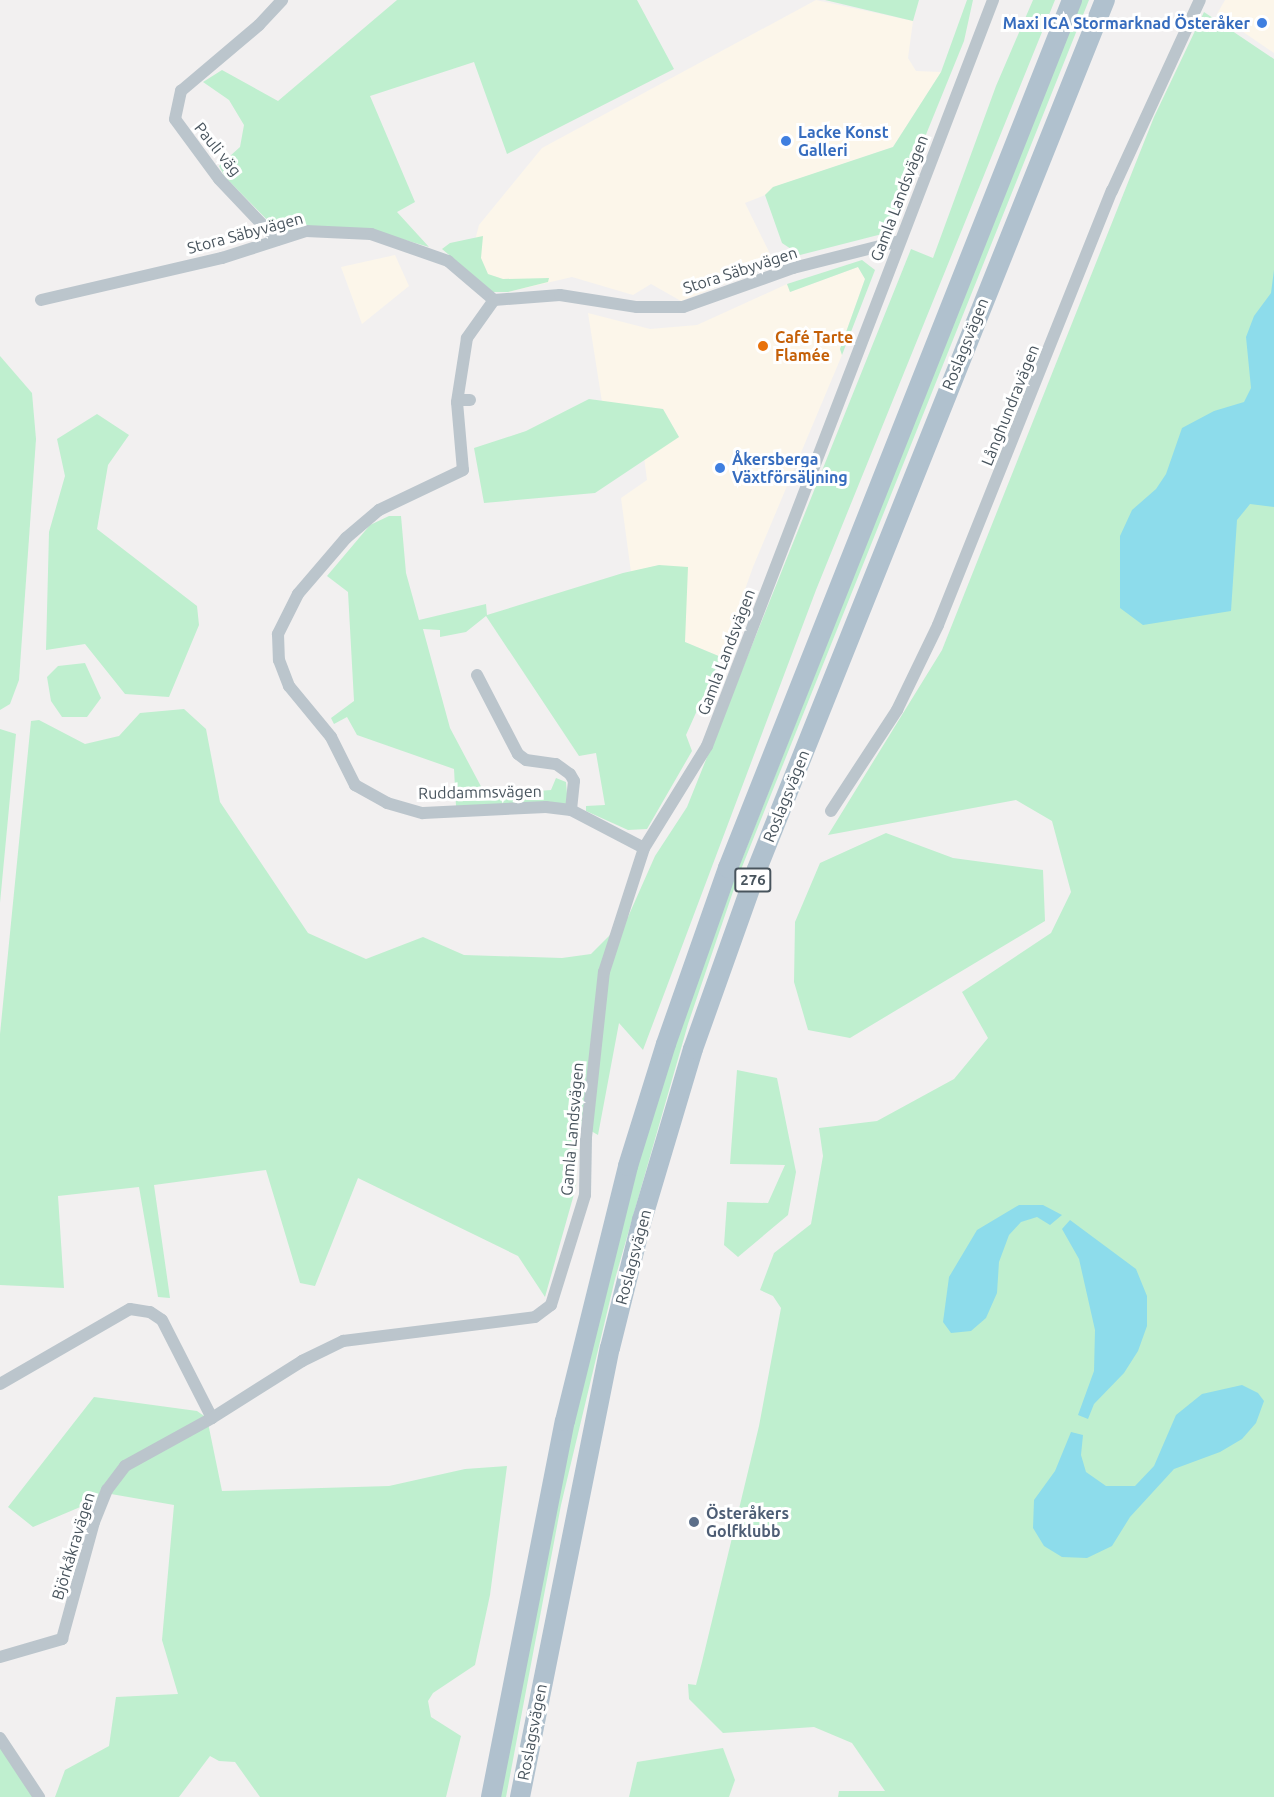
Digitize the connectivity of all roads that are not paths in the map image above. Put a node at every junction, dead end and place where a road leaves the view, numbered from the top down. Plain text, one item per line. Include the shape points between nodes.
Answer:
1 (282, 0) edge
2 (993, 0) edge
3 (1072, 0) edge
4 (1105, 0) edge
5 (1200, 0) edge
6 (277, 240) junction
7 (900, 241) junction
8 (41, 300) dead end
9 (494, 300) junction
10 (477, 675) dead end
11 (571, 810) junction
12 (831, 811) dead end
13 (644, 848) junction
14 (535, 1317) joint
15 (0, 1384) edge
16 (212, 1418) junction
17 (0, 1657) edge
18 (0, 1738) edge
19 (39, 1797) edge
20 (491, 1797) edge
21 (520, 1797) edge

1 - 6 street, Pauli väg via 260,25 181,91 175,119 219,179
2 - 7 street, Gamla Landsvägen
3 - 20 main road, Roslagsvägen / 276 via 750,813 666,1044 625,1177 565,1421
4 - 21 main road, Roslagsvägen / 276 via 757,869 693,1049 642,1220 610,1348
5 - 12 street, Långhundravägen via 1112,191 929,644 880,739
6 - 8 street, Stora Säbyvägen via 222,258
6 - 9 street, Stora Säbyvägen via 306,231 371,234 448,261
7 - 9 street, Stora Säbyvägen via 793,268 683,307 637,307 560,295
7 - 13 street, Gamla Landsvägen via 707,746
9 - 11 street, Ruddammsvägen via 467,338 463,470 379,510 346,538 298,594 278,634 279,660 289,686 341,752 355,785 366,792 423,813 546,807
10 - 11 street, Ruddammsvägen via 518,754 526,760 556,764 570,774 574,781
11 - 13 street, Ruddammsvägen
13 - 14 street, Gamla Landsvägen via 604,972 586,1137 585,1195 557,1295
14 - 16 street, Björkåkravägen via 343,1341 302,1361
15 - 16 street via 130,1309 162,1320
16 - 17 street, Björkåkravägen via 125,1466 107,1490 62,1640
18 - 19 street

